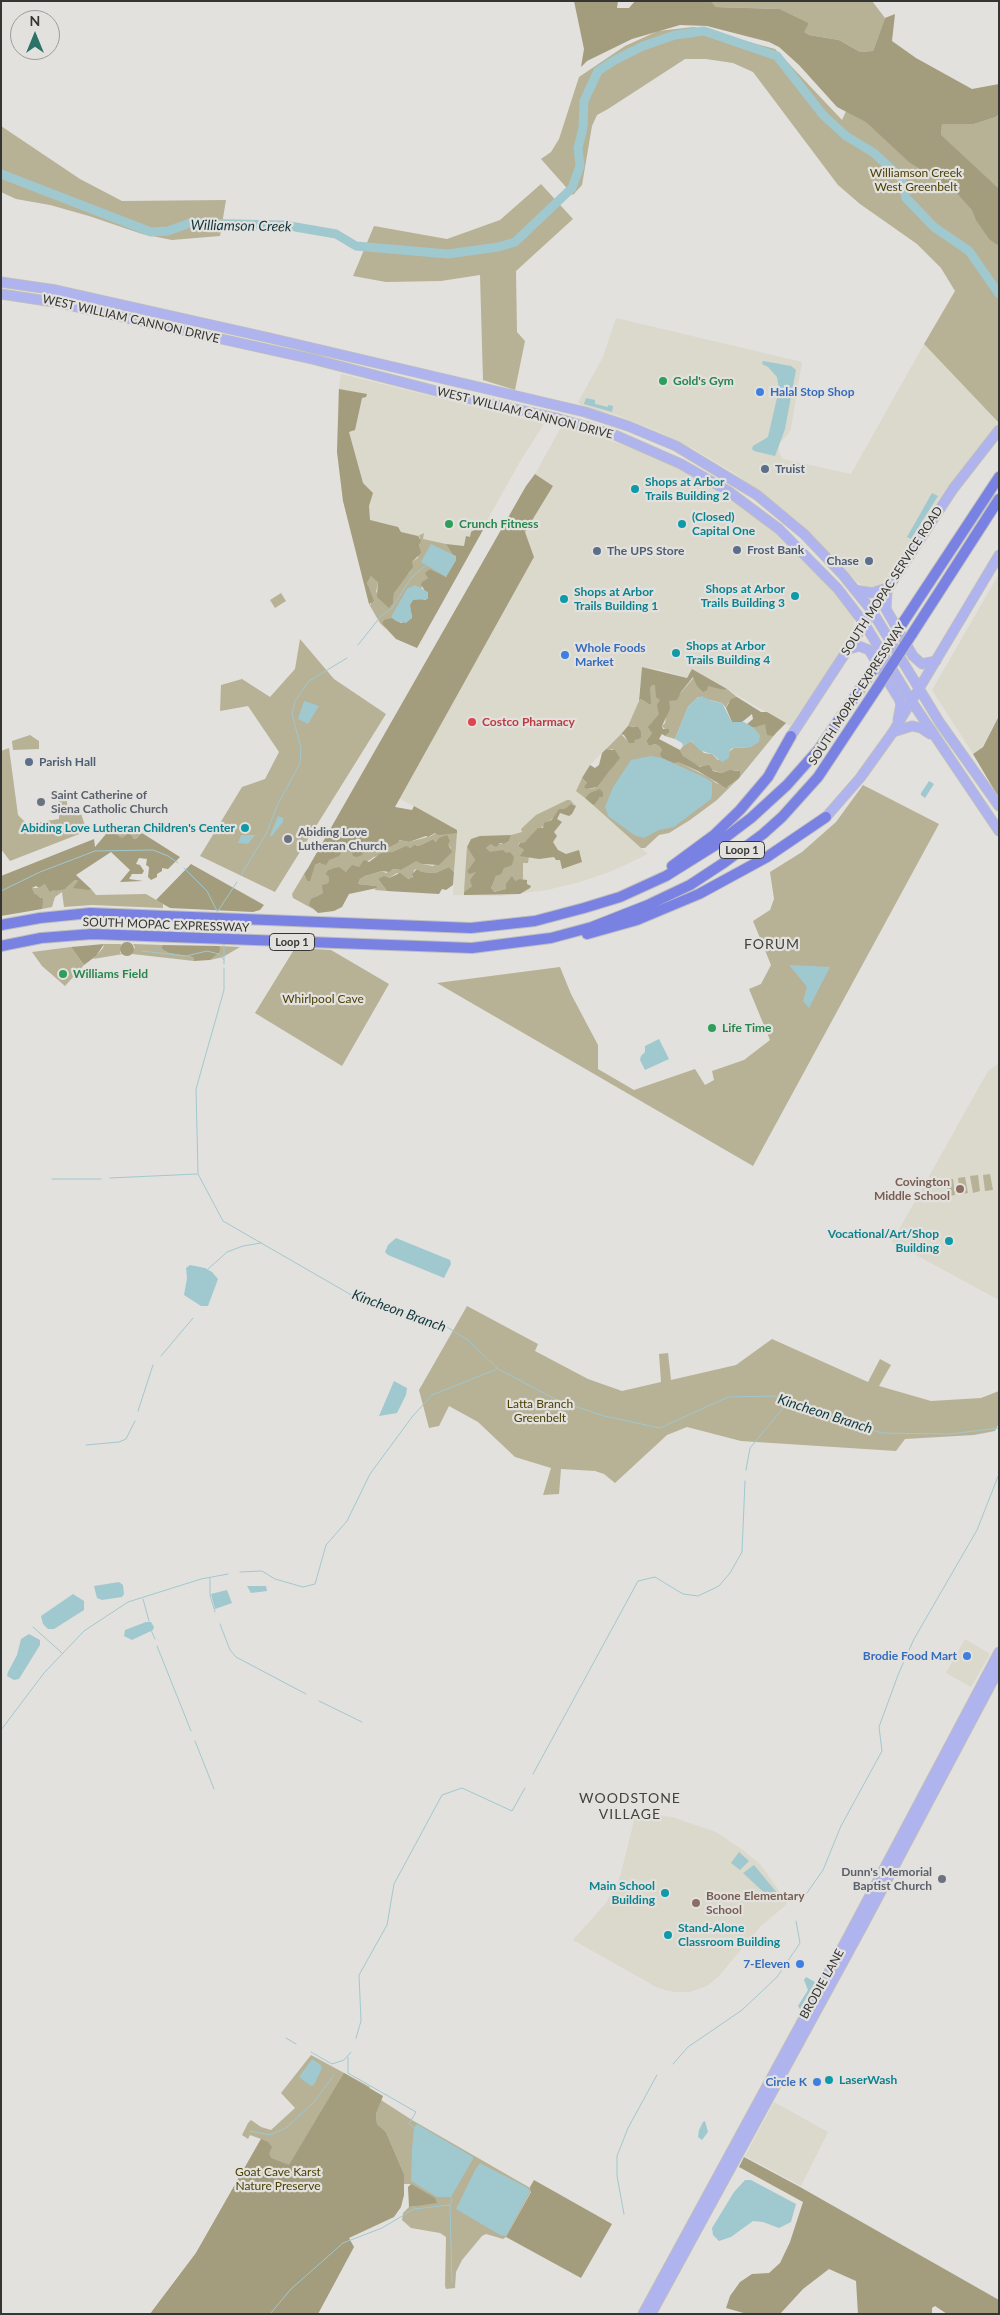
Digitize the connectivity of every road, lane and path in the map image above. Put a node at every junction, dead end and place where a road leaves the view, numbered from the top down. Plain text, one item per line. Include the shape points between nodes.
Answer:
1 (1, 282) edge
2 (1, 294) edge
3 (439, 379) junction
4 (438, 391) junction
5 (999, 430) edge
6 (999, 477) edge
7 (735, 480) junction
8 (728, 491) junction
9 (999, 499) edge
10 (785, 535) junction
11 (999, 555) edge
12 (829, 560) junction
13 (888, 588) junction
14 (855, 590) junction
15 (872, 612) junction
16 (864, 623) junction
17 (846, 650) junction
18 (936, 661) junction
19 (920, 690) junction
20 (912, 702) junction
21 (898, 722) junction
22 (893, 732) junction
23 (791, 736) joint
24 (934, 736) junction
25 (956, 766) junction
26 (992, 797) junction
27 (999, 806) edge
28 (826, 817) joint
29 (999, 831) edge
30 (651, 882) junction
31 (1, 925) edge
32 (551, 938) junction
33 (1, 946) edge
34 (999, 1652) edge
35 (999, 1669) edge
36 (642, 2314) edge
37 (651, 2314) edge

1 - 3 main road, WEST WILLIAM CANNON DRIVE via 56,290 378,362
2 - 4 main road, WEST WILLIAM CANNON DRIVE via 63,304
3 - 4 main road
3 - 7 main road, WEST WILLIAM CANNON DRIVE via 585,412 628,426 676,446
4 - 8 main road, WEST WILLIAM CANNON DRIVE via 615,435 681,464
5 - 13 main road, SOUTH MOPAC SERVICE ROAD via 953,488
6 - 30 highway, SOUTH MOPAC EXPRESSWAY / Loop 1, bridge via 819,749 768,803 729,835 698,858
7 - 8 main road
7 - 12 main road, WEST WILLIAM CANNON DRIVE via 778,512
8 - 10 main road, WEST WILLIAM CANNON DRIVE
9 - 32 highway, SOUTH MOPAC EXPRESSWAY / Loop 1, bridge via 832,759 782,817 741,851 690,884 605,922
10 - 12 main road via 804,546 821,562
10 - 16 main road, WEST WILLIAM CANNON DRIVE via 838,589
11 - 18 main road
12 - 14 main road, WEST WILLIAM CANNON DRIVE
13 - 14 main road via 872,593
13 - 15 main road, SOUTH MOPAC SERVICE ROAD
13 - 18 main road via 886,609 912,656 922,664
14 - 15 main road, WEST WILLIAM CANNON DRIVE
15 - 16 main road, SOUTH MOPAC SERVICE ROAD
15 - 19 main road, WEST WILLIAM CANNON DRIVE
16 - 17 main road, SOUTH MOPAC SERVICE ROAD
16 - 20 main road, WEST WILLIAM CANNON DRIVE
17 - 21 main road via 858,646 869,650 899,699
17 - 23 main road, SOUTH MOPAC SERVICE ROAD
18 - 19 main road
19 - 20 main road
19 - 26 main road, WEST WILLIAM CANNON DRIVE
20 - 21 main road
20 - 24 main road, WEST WILLIAM CANNON DRIVE
21 - 22 main road
22 - 24 main road via 906,726 916,726
22 - 28 main road via 860,778
23 - 30 highway via 768,776 740,810 714,835
24 - 25 main road, WEST WILLIAM CANNON DRIVE
25 - 26 main road via 965,766
25 - 29 main road, WEST WILLIAM CANNON DRIVE
26 - 27 main road, WEST WILLIAM CANNON DRIVE
28 - 32 highway via 768,857 674,905 607,930
30 - 31 highway, SOUTH MOPAC EXPRESSWAY / Loop 1 via 611,900 535,921 471,928 66,914
32 - 33 highway, SOUTH MOPAC EXPRESSWAY / Loop 1 via 472,948 92,934 41,938
34 - 36 main road, BRODIE LANE
35 - 37 main road, BRODIE LANE

